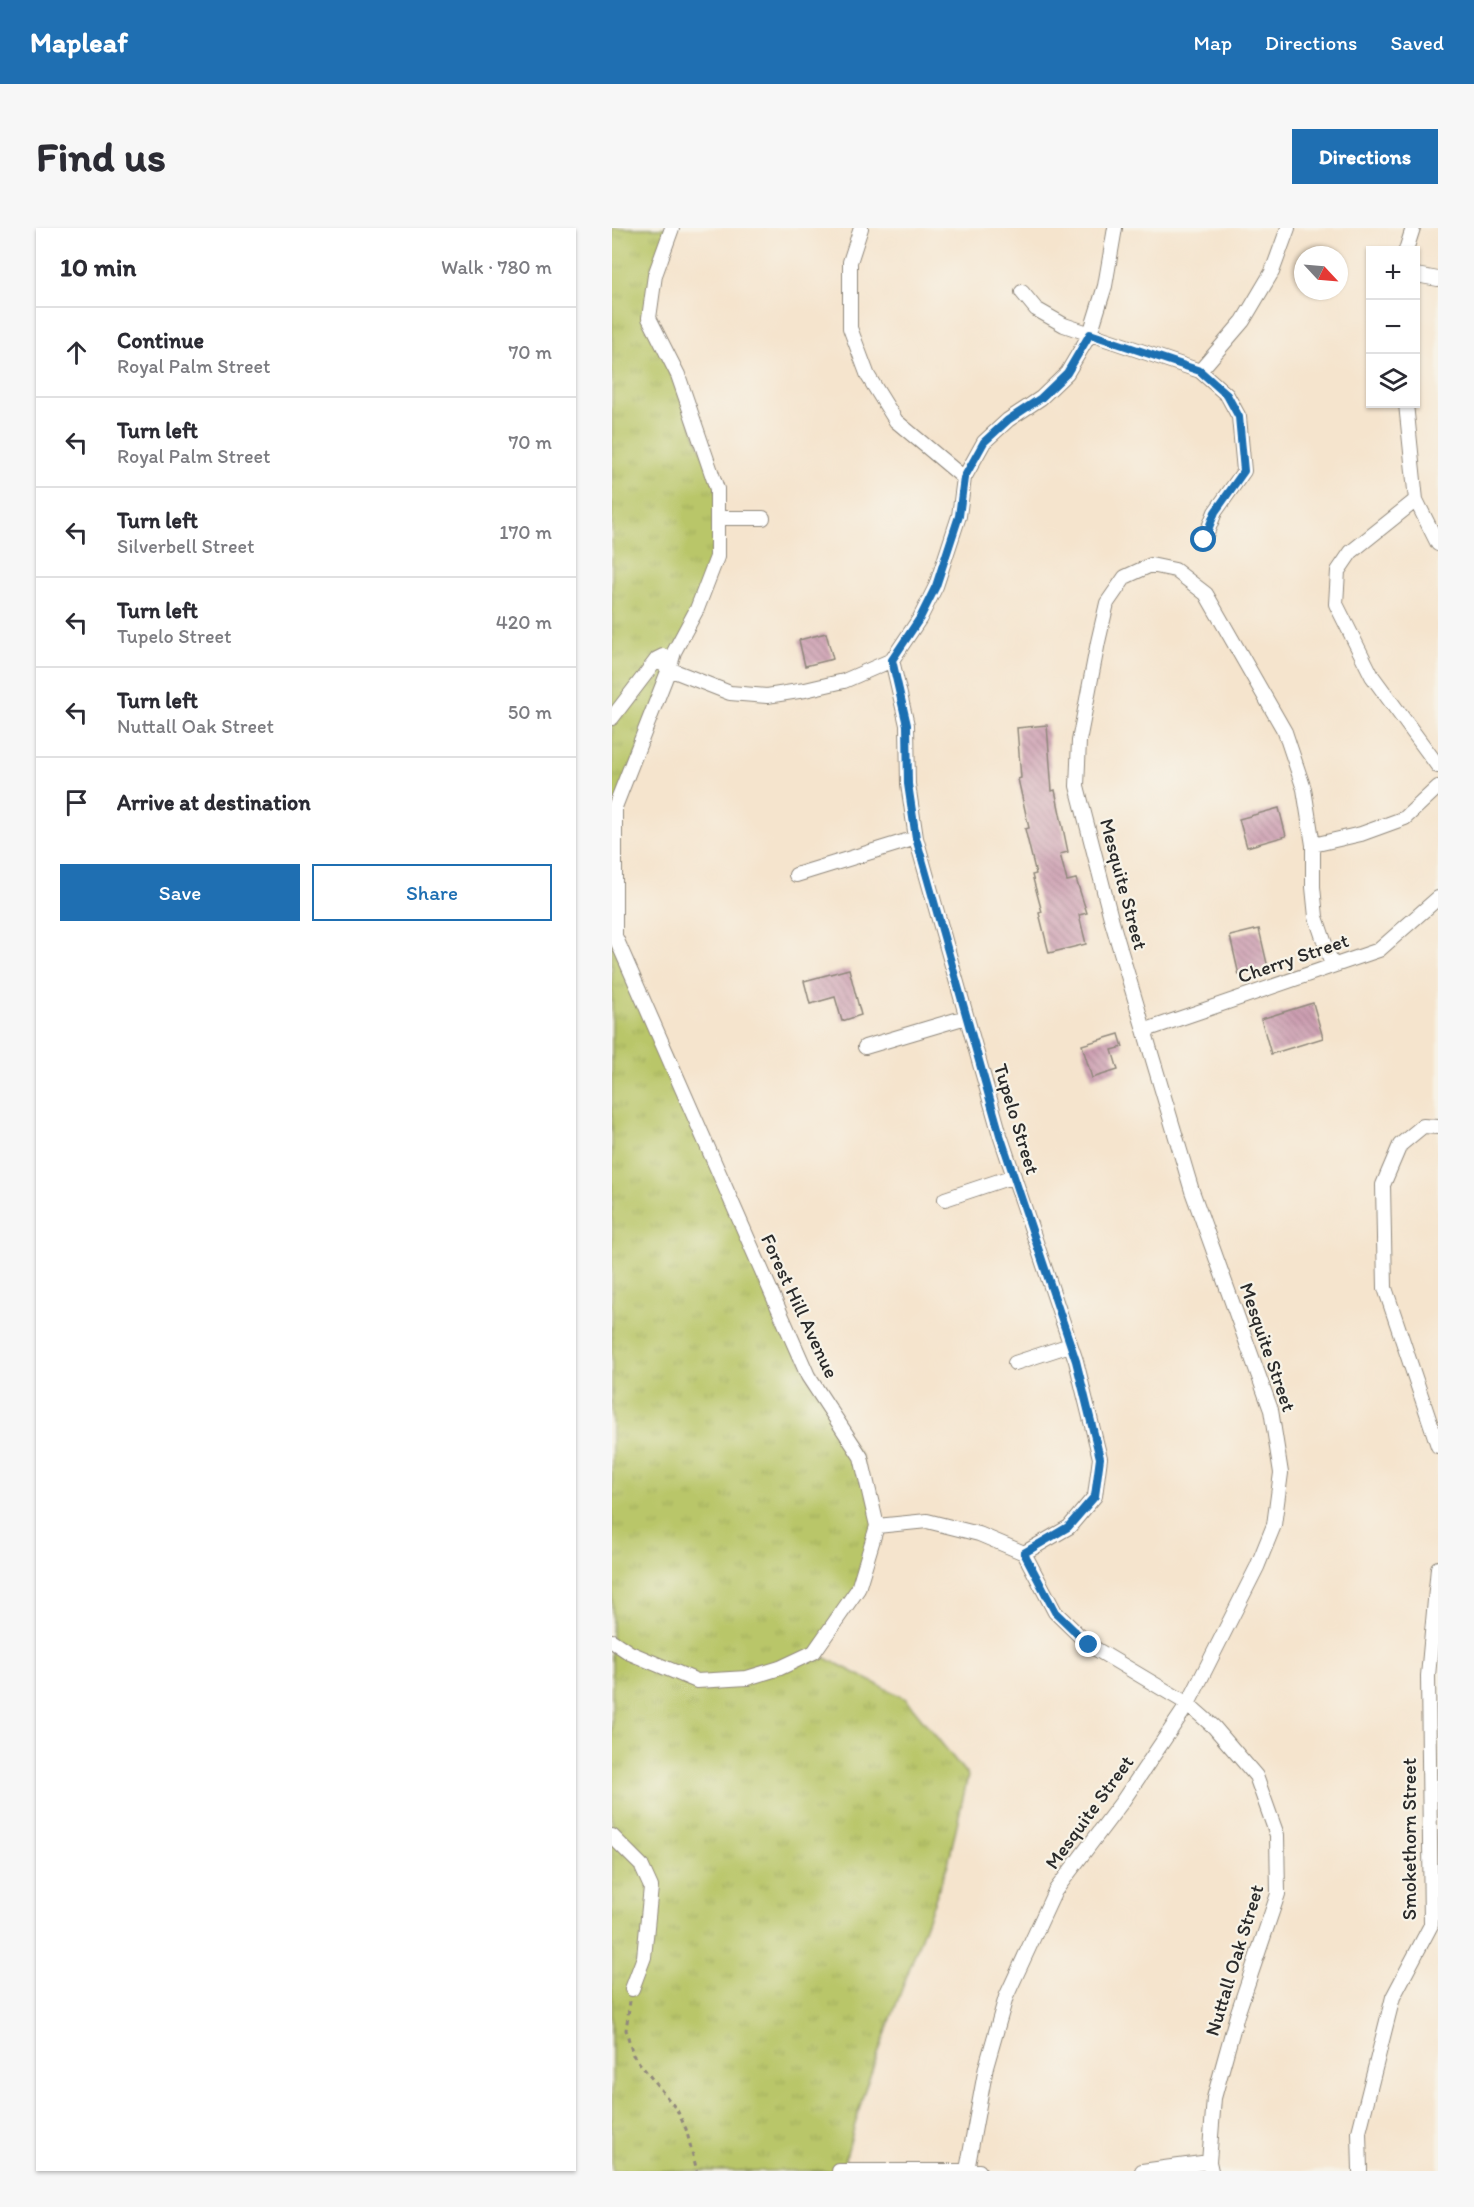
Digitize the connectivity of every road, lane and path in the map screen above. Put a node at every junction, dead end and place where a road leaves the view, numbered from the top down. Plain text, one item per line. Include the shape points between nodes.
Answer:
1 (672, 228) edge
2 (861, 228) edge
3 (1115, 228) edge
4 (1288, 228) edge
5 (1413, 228) edge
6 (1407, 246) edge
7 (1420, 276) edge
8 (1438, 279) edge
9 (1022, 292) dead end
10 (1090, 334) junction
11 (1200, 371) junction
12 (1406, 408) edge
13 (964, 478) junction
14 (1416, 500) junction
15 (717, 518) junction
16 (763, 518) dead end
17 (1204, 540) dead end
18 (1438, 544) edge
19 (674, 652) junction
20 (657, 659) junction
21 (892, 660) junction
22 (669, 669) junction
23 (612, 718) edge
24 (1438, 766) edge
25 (1438, 787) edge
26 (916, 838) junction
27 (1313, 845) junction
28 (796, 875) dead end
29 (1438, 898) edge
30 (614, 932) edge
31 (1332, 965) junction
32 (966, 1017) junction
33 (1146, 1029) junction
34 (865, 1047) dead end
35 (1438, 1127) edge
36 (1014, 1176) junction
37 (945, 1199) dead end
38 (1070, 1345) junction
39 (1015, 1363) dead end
40 (1438, 1446) edge
41 (877, 1526) junction
42 (1024, 1553) junction
43 (1438, 1568) edge
44 (612, 1641) edge
45 (1188, 1704) junction
46 (612, 1836) edge
47 (632, 1989) joint
48 (1210, 2167) edge
49 (973, 2170) edge
50 (698, 2171) edge
51 (840, 2171) edge
52 (1142, 2171) edge
53 (1360, 2171) edge

1 - 15 street, Forest Hill Avenue via 654,275 649,318 678,375 702,443 717,489
2 - 13 street via 850,262 850,328 868,376 896,421
3 - 10 street via 1105,286
4 - 11 street via 1272,272 1243,321
5 - 6 street
7 - 8 street
9 - 10 street via 1036,309
10 - 11 street
10 - 13 street via 1067,373 984,442
11 - 17 street via 1227,395 1239,417 1244,471 1215,512
12 - 14 street
13 - 21 street via 959,516 936,586
14 - 18 street
14 - 24 street via 1351,552 1338,571 1336,604 1372,676
15 - 16 street
15 - 19 street, Forest Hill Avenue via 717,557 697,609
19 - 20 street
19 - 22 street, Forest Hill Avenue
20 - 22 street
20 - 23 street
21 - 22 street via 844,681 767,696 730,693
21 - 26 street, Tupelo Street via 907,725 908,784
22 - 30 street, Forest Hill Avenue via 615,807
25 - 27 street via 1406,818
26 - 28 street
26 - 32 street, Tupelo Street
27 - 31 street via 1316,917
27 - 33 street, Mesquite Street via 1304,789 1285,732 1206,594 1175,570 1150,565 1125,577 1107,603 1079,741 1077,786 1112,922
29 - 31 street, Cherry Street via 1379,950
30 - 41 street, Forest Hill Avenue via 808,1376 861,1457
31 - 33 street, Cherry Street
32 - 34 street
32 - 36 street, Tupelo Street
33 - 45 street, Mesquite Street via 1192,1191 1271,1410 1281,1473 1274,1525
35 - 40 street via 1423,1126 1400,1145 1383,1185 1385,1288
36 - 37 street
36 - 38 street, Tupelo Street
38 - 39 street
38 - 42 street, Tupelo Street via 1100,1458 1095,1496 1068,1527
41 - 42 street via 927,1521 979,1534
41 - 44 street, Forest Hill Avenue via 858,1589 814,1652 780,1668 747,1678 697,1681 630,1653
42 - 45 street, Nuttall Oak Street via 1055,1612 1089,1645
43 - 53 street, Smokethorn Street via 1428,1676 1431,1925 1393,1997 1359,2132
45 - 48 street, Nuttall Oak Street via 1214,1727 1256,1776 1277,1835 1278,1894 1214,2098
45 - 49 street, Mesquite Street via 1122,1802 1055,1891 1006,1997 986,2067
46 - 47 street via 641,1865 651,1887 644,1957
47 - 50 path via 626,2030 633,2055 677,2110
48 - 52 street
49 - 51 street

